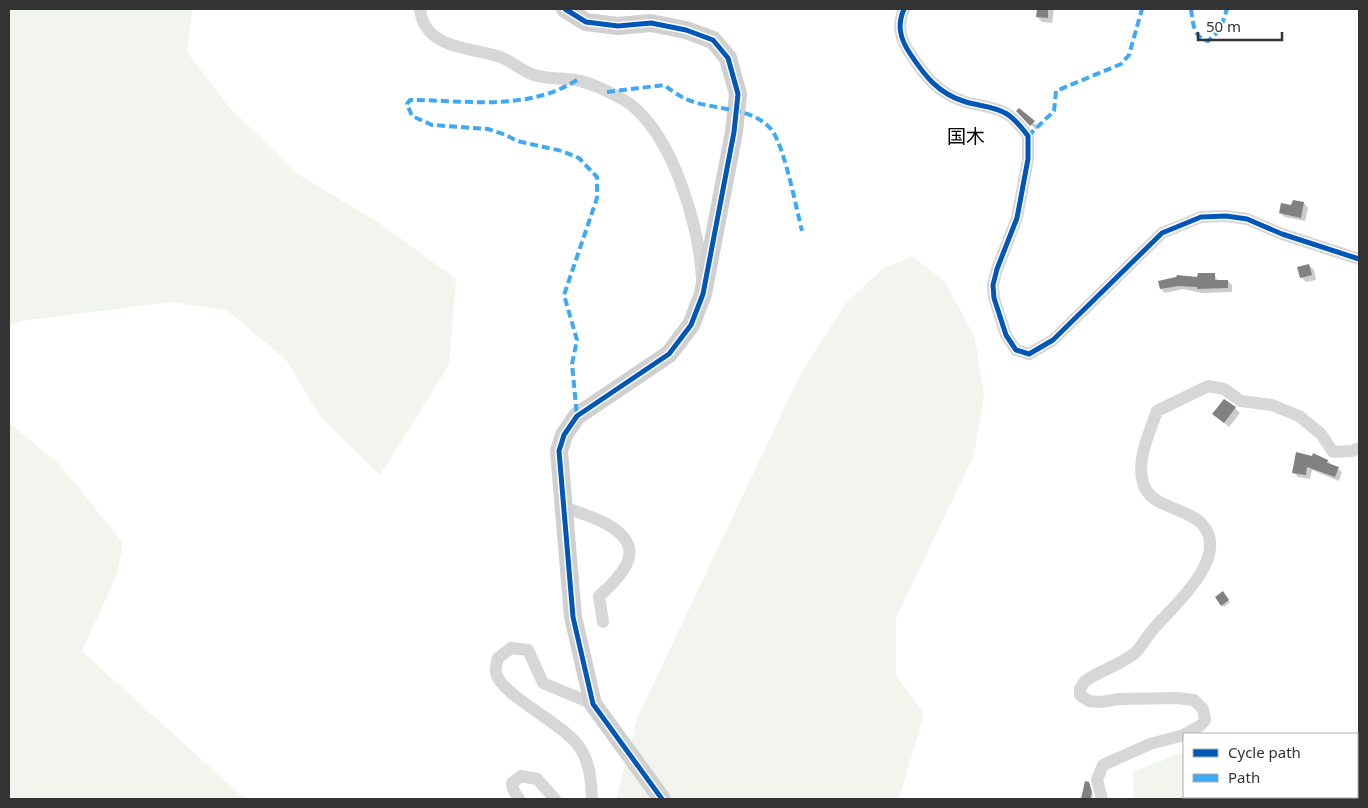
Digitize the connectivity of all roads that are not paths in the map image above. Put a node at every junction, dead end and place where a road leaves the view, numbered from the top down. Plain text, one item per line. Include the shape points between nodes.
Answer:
1 (420, 9) edge
2 (565, 9) edge
3 (904, 9) edge
4 (1359, 259) edge
5 (703, 294) junction
6 (1359, 448) edge
7 (563, 507) junction
8 (603, 622) dead end
9 (593, 704) junction
10 (1187, 733) edge
11 (1183, 735) edge
12 (519, 799) edge
13 (555, 799) edge
14 (592, 799) edge
15 (662, 799) edge
16 (1102, 799) edge

1 - 5 street via 421,19 429,33 446,44 499,56 531,74 592,85 635,107 668,156 682,188 698,243
2 - 5 street via 586,22 618,26 651,23 686,30 713,40 728,58 738,94 734,132
3 - 4 street via 899,27 905,45 930,82 964,102 1005,113 1028,136 1028,159 1017,218 993,285 1006,334 1016,350 1029,354 1053,340 1162,233 1201,217 1247,219
5 - 7 street via 691,325 669,354 592,404 577,416 564,435 559,451
6 - 10 street via 1333,452 1321,434 1299,416 1272,405 1241,401 1224,390 1208,386 1157,411 1142,454 1141,469 1146,488 1154,498 1202,524 1210,543 1208,555 1200,575 1184,598 1154,627 1136,652 1085,680 1080,695 1100,702 1120,699 1194,700 1203,709 1205,720
7 - 8 street via 600,520 624,536 629,547 626,566 600,596
7 - 9 street via 573,617
9 - 14 street via 543,682 528,650 511,648 498,658 495,671 502,685 566,732 578,745 587,759
9 - 15 street
11 - 16 street via 1150,744 1103,765 1097,780
12 - 13 street via 512,783 521,776 537,779

